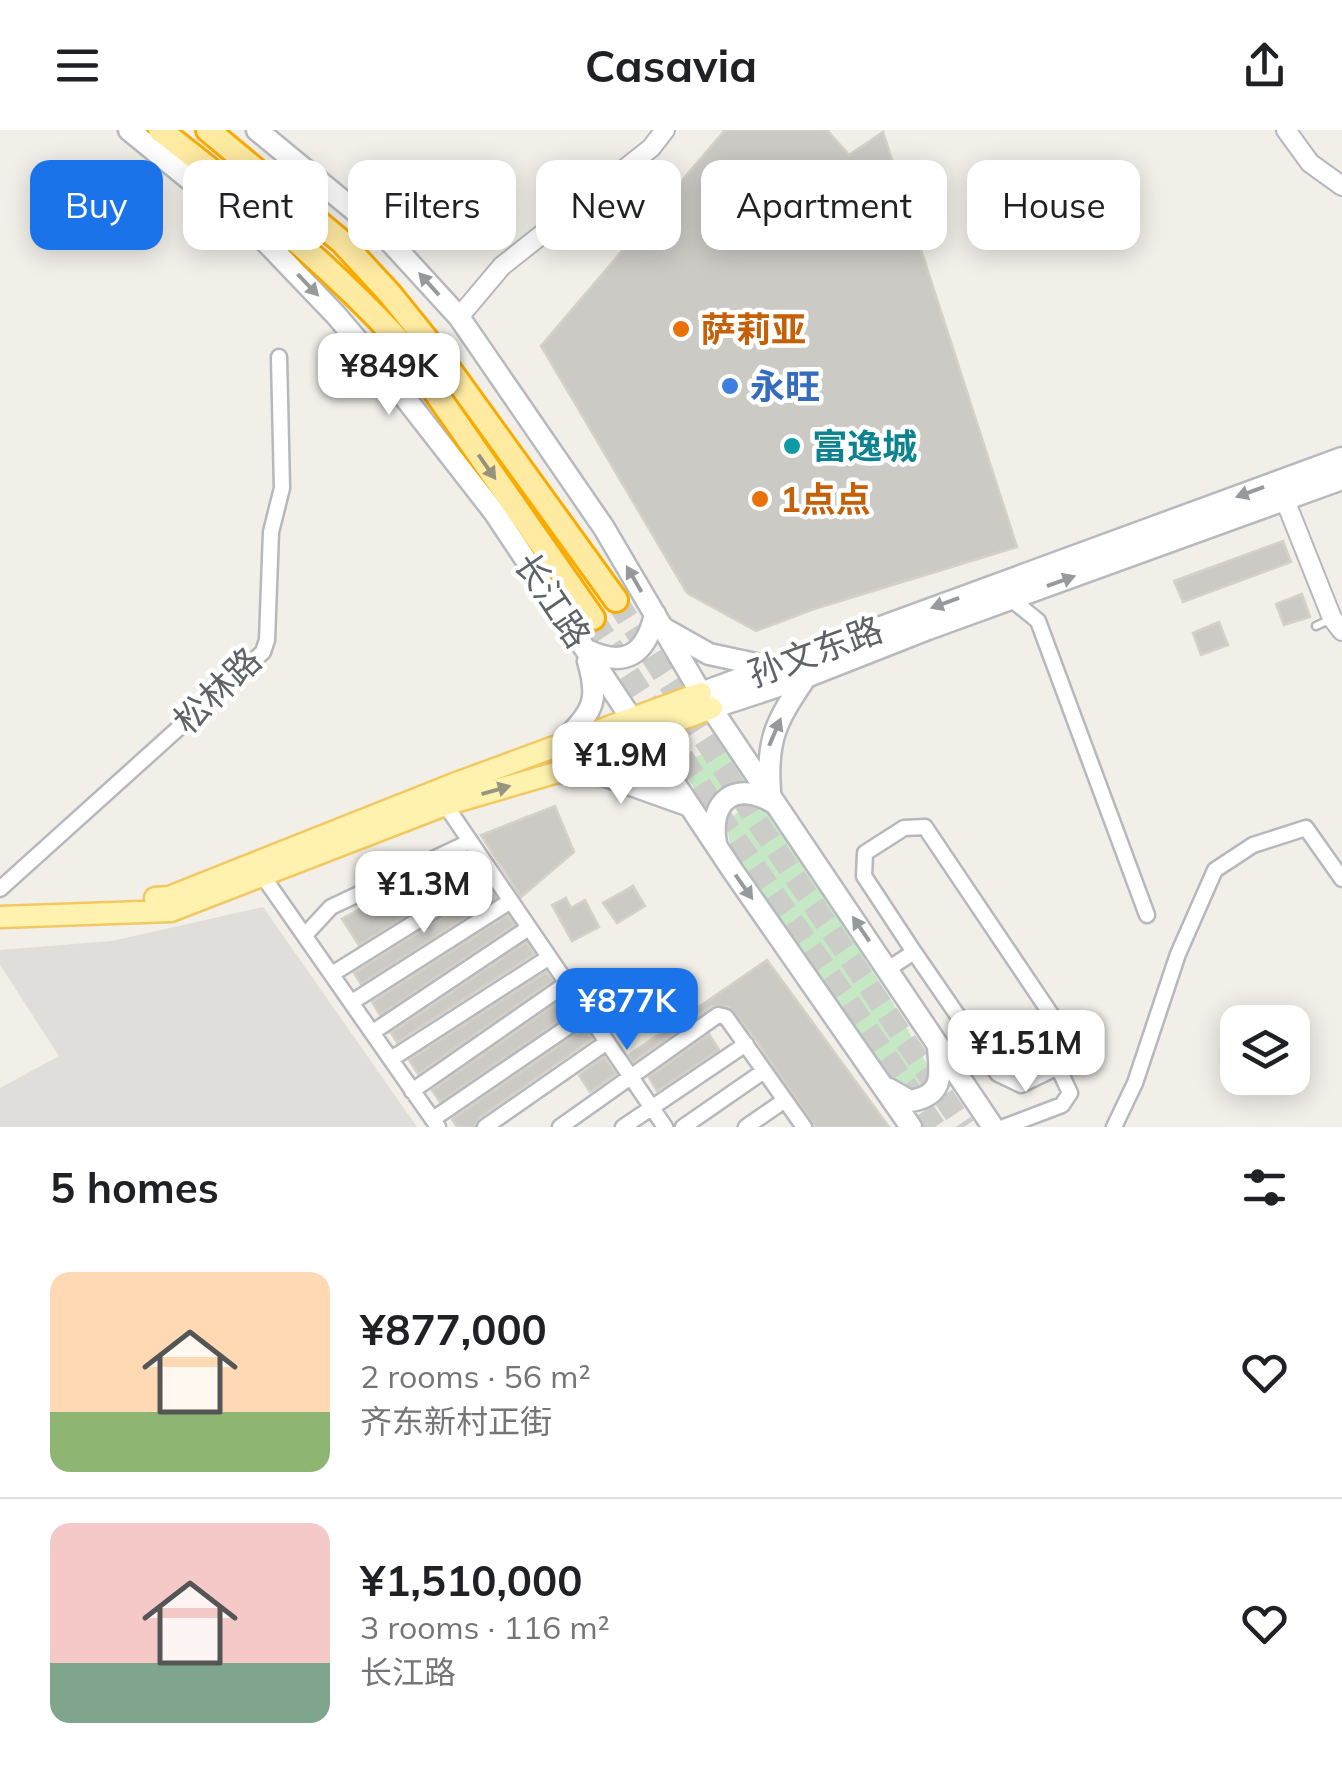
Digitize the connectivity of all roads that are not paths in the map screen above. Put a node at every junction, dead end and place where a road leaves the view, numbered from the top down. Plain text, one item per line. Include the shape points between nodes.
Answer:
1 (129, 130) edge
2 (160, 130) edge
3 (208, 130) edge
4 (257, 130) edge
5 (665, 130) edge
6 (1286, 130) edge
7 (1342, 186) edge
8 (459, 318) junction
9 (279, 357) dead end
10 (1342, 458) edge
11 (1342, 480) edge
12 (1284, 500) junction
13 (1011, 599) junction
14 (616, 600) tunnel mouth
15 (592, 618) tunnel mouth
16 (658, 622) junction
17 (1330, 625) edge
18 (585, 650) junction
19 (772, 667) junction
20 (806, 678) junction
21 (706, 700) junction
22 (637, 726) junction
23 (562, 744) junction
24 (558, 772) junction
25 (440, 798) junction
26 (775, 800) junction
27 (690, 806) junction
28 (469, 842) junction
29 (717, 847) junction
30 (259, 870) junction
31 (491, 875) junction
32 (1342, 879) edge
33 (0, 889) edge
34 (509, 902) junction
35 (0, 906) edge
36 (331, 907) junction
37 (1147, 915) dead end
38 (292, 916) junction
39 (0, 917) edge
40 (528, 929) junction
41 (306, 934) junction
42 (914, 952) junction
43 (548, 958) junction
44 (888, 969) junction
45 (332, 974) junction
46 (566, 984) junction
47 (352, 1002) junction
48 (587, 1014) junction
49 (372, 1032) junction
50 (607, 1042) junction
51 (746, 1044) junction
52 (938, 1045) junction
53 (391, 1060) junction
54 (1058, 1067) junction
55 (764, 1071) junction
56 (631, 1077) junction
57 (880, 1082) junction
58 (412, 1090) junction
59 (785, 1100) junction
60 (652, 1108) junction
61 (435, 1123) edge
62 (484, 1127) edge
63 (560, 1127) edge
64 (623, 1127) edge
65 (665, 1127) edge
66 (683, 1127) edge
67 (746, 1127) edge
68 (804, 1127) edge
69 (910, 1127) edge
70 (993, 1127) edge
71 (1004, 1127) edge
72 (1114, 1127) edge

1 -> 18 main road, 长江路 via 265,241 335,314 494,512
2 -> 15 highway, 长江路 via 286,232 401,343
3 - 14 highway, 长江路 via 342,242 390,294
8 -> 4 main road via 383,234
5 - 8 street via 502,266
6 - 7 street via 1310,163
16 -> 8 main road via 604,528
9 - 33 street, 松林路 via 282,488 271,532 263,652
10 -> 19 main road, 孙文东路
11 - 12 main road, 孙文东路
13 -> 12 main road, 孙文东路
12 - 17 street
13 - 20 main road, 孙文东路
13 - 37 street via 1038,620
16 - 18 main road via 625,658 608,660
16 - 19 main road via 709,654
16 - 21 main road
18 - 22 main road, 长江路
18 - 23 main road via 594,704
19 - 21 main road, 孙文东路
20 - 21 main road, 孙文东路
26 -> 20 main road via 770,738
21 - 22 main road, 孙文东路
21 - 26 main road
22 - 23 main road, 孙文东路
22 - 24 main road, 孙文东路 via 607,753
22 - 27 main road, 长江路
23 - 25 main road, 孙文东路
25 -> 24 main road, 孙文东路
24 - 27 main road via 603,775
25 - 28 street
25 - 30 main road, 孙文东路
26 - 29 main road via 757,793 721,803 713,825
44 -> 26 main road
27 - 29 main road, 长江路
28 - 31 street
28 - 36 street
29 -> 57 main road, 长江路
30 - 35 main road, 孙文东路 via 169,897
30 - 38 street
30 - 39 main road, 孙文东路 via 171,911
31 - 34 street
31 - 45 street
32 - 72 street via 1306,828 1253,844 1215,870
34 - 40 street
34 - 47 street
36 - 38 street
36 - 41 street
38 - 41 street
40 - 43 street
40 - 49 street
41 - 45 street
42 - 44 street
42 - 54 street via 998,1074 1021,1085
42 - 54 street via 864,876 864,853 904,828 925,827 1073,1046
43 - 46 street
43 - 53 street
44 - 52 main road
45 - 47 street
46 - 48 street
46 - 58 street
47 - 49 street
48 - 50 street
48 - 61 street
49 - 53 street
50 - 56 street
50 - 62 street
51 - 55 street
51 - 56 street via 718,1015
51 - 60 street
52 - 57 main road via 940,1076 926,1098 910,1101
52 - 70 main road
53 - 58 street
54 - 71 street via 1070,1093 1062,1104
55 - 59 street
55 - 66 street
56 - 60 street
56 - 63 street
57 - 69 main road, 长江路
58 - 61 street
59 - 67 street
59 - 68 street
60 - 64 street
60 - 65 street

